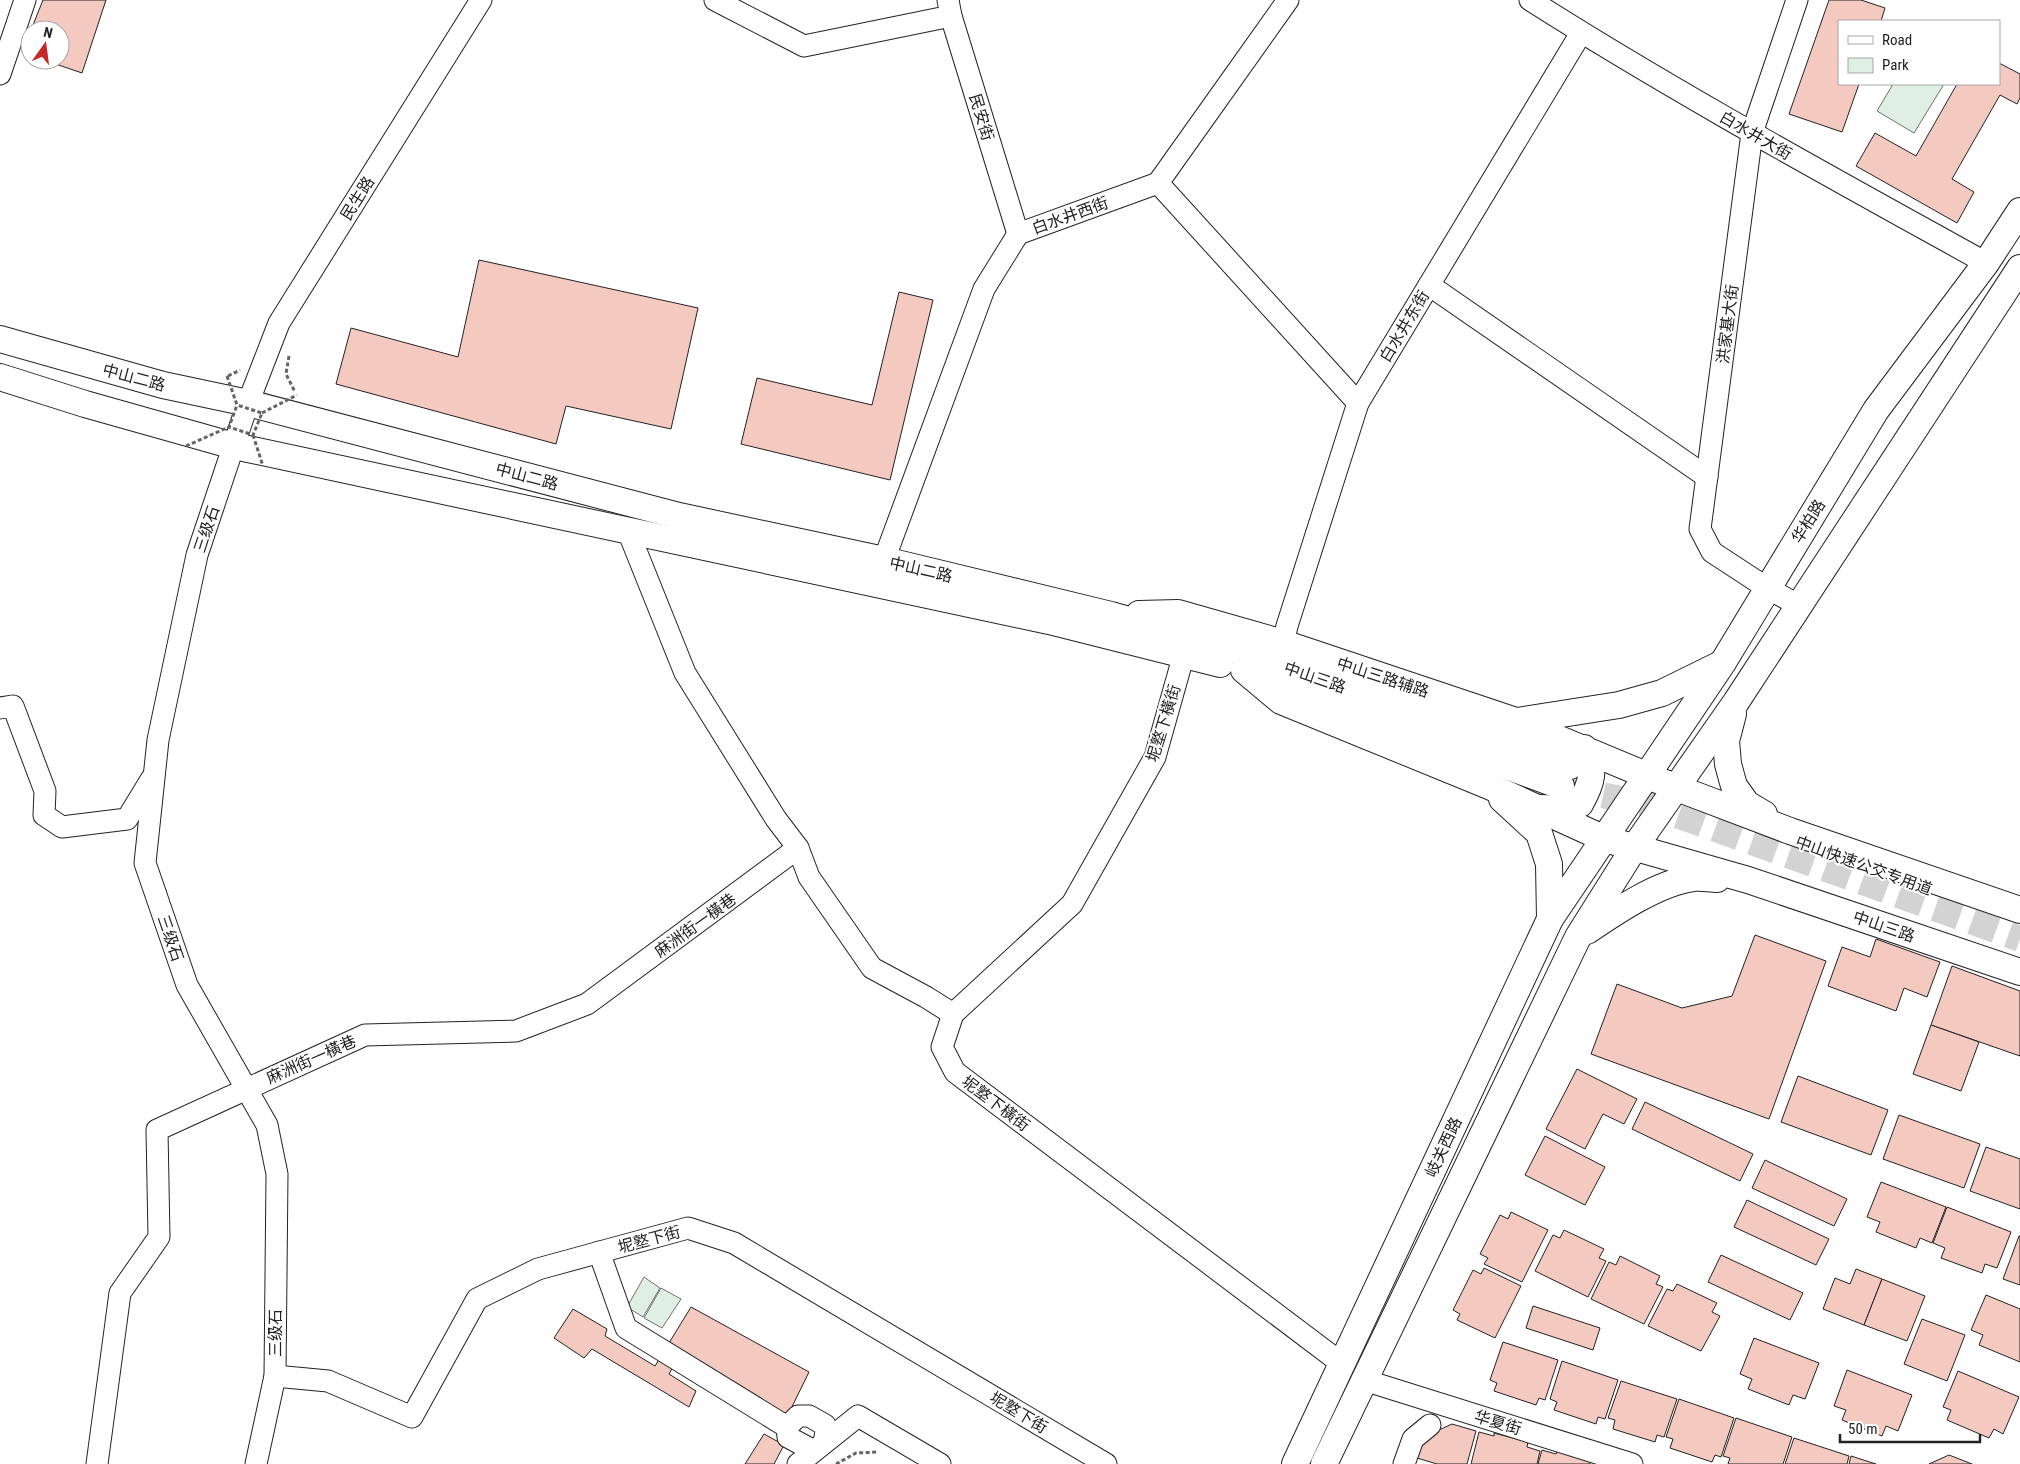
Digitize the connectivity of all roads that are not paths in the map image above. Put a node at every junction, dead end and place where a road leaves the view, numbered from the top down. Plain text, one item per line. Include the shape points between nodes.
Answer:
1 (25, 0) edge
2 (481, 0) edge
3 (715, 0) edge
4 (1288, 0) edge
5 (1530, 0) edge
6 (1797, 0) edge
7 (950, 8) edge
8 (1581, 33) junction
9 (1, 68) edge
10 (1752, 133) junction
11 (1158, 183) junction
12 (2020, 210) edge
13 (1018, 234) junction
14 (1986, 263) junction
15 (2019, 272) edge
16 (1429, 285) junction
17 (0, 339) edge
18 (0, 376) edge
19 (1358, 403) junction
20 (249, 407) junction
21 (239, 436) junction
22 (1707, 477) junction
23 (628, 530) junction
24 (884, 560) junction
25 (1767, 588) junction
26 (1798, 605) junction
27 (1052, 611) junction
28 (1111, 615) junction
29 (1283, 643) junction
30 (1184, 654) junction
31 (1722, 664) junction
32 (1244, 670) junction
33 (1736, 702) junction
34 (0, 708) edge
35 (1516, 721) junction
36 (1572, 767) junction
37 (155, 774) junction
38 (1648, 774) junction
39 (1489, 786) junction
40 (1676, 788) junction
41 (1712, 801) junction
42 (1538, 808) junction
43 (1790, 831) junction
44 (1606, 839) junction
45 (798, 848) junction
46 (1634, 848) junction
47 (1688, 864) junction
48 (1748, 880) junction
49 (2020, 910) edge
50 (1550, 919) junction
51 (2020, 922) edge
52 (1578, 937) junction
53 (2020, 962) edge
54 (2020, 972) edge
55 (953, 1014) junction
56 (246, 1089) junction
57 (599, 1252) junction
58 (1341, 1364) junction
59 (275, 1376) junction
60 (1364, 1380) junction
61 (1430, 1426) dead end
62 (787, 1427) junction
63 (819, 1447) junction
64 (97, 1464) edge
65 (256, 1464) edge
66 (798, 1464) edge
67 (940, 1464) edge
68 (1106, 1464) edge
69 (1295, 1464) edge
70 (1324, 1464) edge
71 (1404, 1464) edge
72 (1632, 1464) edge

1 - 9 street
2 - 20 street, 民生路 via 279,323
3 - 7 street via 804,46
4 - 11 street
5 - 8 street, 白水井大街
6 - 10 street, 洪家基大街
7 - 13 street, 民安街
8 - 10 street, 白水井大街
8 - 16 street, 白水井东街
10 - 14 street, 白水井大街
10 - 22 street, 洪家基大街
11 - 13 street, 白水井西街
11 - 19 street
12 - 14 main road, 华柏路
13 - 24 street, 白水井西街 via 984,289
14 - 25 main road, 华柏路 via 1876,410
15 - 26 main road
16 - 19 street, 白水井东街
16 - 22 street
17 - 20 main road, 中山二路
18 - 21 main road, 中山二路 via 85,404
19 - 29 street, 白水井东街
20 - 21 street, 三级石
20 - 24 main road, 中山二路 via 680,516
21 - 23 main road, 中山二路
21 - 37 street, 三级石 via 197,555 158,740
22 - 25 street, 洪家基大街 via 1700,529 1712,552
23 - 27 main road, 中山二路
23 - 45 street via 685,673 776,819
24 - 27 main road, 中山二路
25 - 26 street, 洪家基大街
25 - 31 main road, 华柏路
26 - 33 main road
27 - 28 main road, 中山三路
27 - 30 main road, 中山三路
28 - 29 main road, 中山三路辅路 via 1178,613
28 - 36 main road, 中山三路 via 1249,654
29 - 35 main road, 中山三路辅路
30 - 32 main road, 中山三路
30 - 55 street, 坭墪下橫街 via 1155,757 1072,904
31 - 35 main road via 1662,693 1619,705
31 - 38 main road, 华柏路
32 - 36 main road, 中山三路
32 - 39 main road via 1281,701
33 - 40 main road
33 - 43 main road via 1726,741 1734,786 1747,804
34 - 37 street via 13,706 45,791 44,815 62,826 126,819
35 - 36 main road, 中山三路辅路
36 - 38 main road, 中山三路辅路
36 - 42 main road via 1590,759 1592,776 1580,804 1563,809
37 - 56 street, 三级石 via 145,863 187,985
38 - 40 main road, 中山三路辅路
38 - 44 main road, 华柏路
39 - 42 main road
39 - 50 main road via 1539,834 1549,864
40 - 41 main road, 中山三路辅路
40 - 46 main road
41 - 43 main road, 中山三路辅路
41 - 51 street, 中山快速公交专用道 via 1742,822
42 - 44 main road
43 - 49 main road
44 - 46 main road
44 - 50 main road, 岐关西路
45 - 55 street via 809,877 872,968
45 - 56 street, 麻洲街一橫巷 via 586,1004 516,1031 364,1035
46 - 47 main road
46 - 52 main road, 岐关西路
47 - 48 main road
47 - 53 street via 1758,875
48 - 52 main road via 1693,878 1662,888 1624,905
48 - 54 main road, 中山三路
50 - 58 main road, 岐关西路
52 - 60 main road, 岐关西路
55 - 58 street, 坭墪下橫街 via 942,1047 955,1072
56 - 59 street, 三级石 via 267,1126 276,1174
56 - 64 street, 麻洲街一橫巷 via 157,1130 159,1237 120,1293
57 - 59 street, 坭墪下街 via 538,1269 477,1300 412,1417 328,1381
57 - 62 street via 626,1328
57 - 68 street, 坭墪下街 via 688,1228 734,1243
58 - 69 main road, 岐关西路
59 - 65 street, 三级石
60 - 70 main road, 岐关西路
60 - 72 street, 华夏街
61 - 71 street via 1413,1439
62 - 63 street via 788,1437
62 - 63 street via 798,1416 809,1416 825,1425 826,1431
63 - 66 street
63 - 67 street via 858,1416

